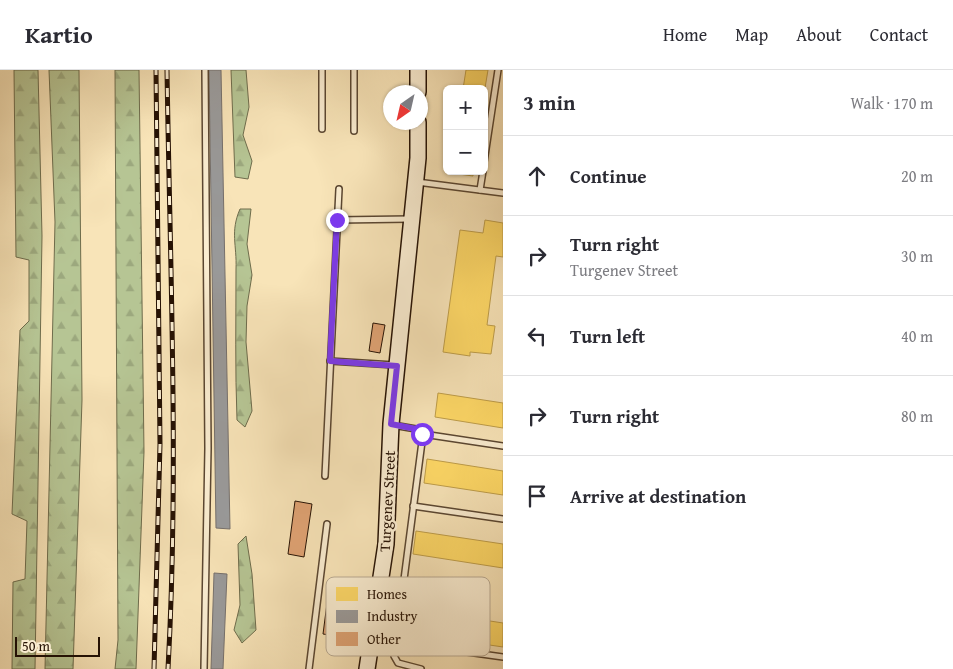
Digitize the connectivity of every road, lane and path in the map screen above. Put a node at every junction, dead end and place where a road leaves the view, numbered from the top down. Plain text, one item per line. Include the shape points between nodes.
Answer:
1 (204, 70) edge
2 (322, 70) edge
3 (354, 70) edge
4 (418, 70) edge
5 (498, 70) edge
6 (418, 85) edge
7 (322, 128) dead end
8 (418, 130) edge
9 (354, 131) dead end
10 (488, 136) edge
11 (482, 175) edge
12 (415, 182) junction
13 (338, 189) dead end
14 (480, 190) junction
15 (503, 193) edge
16 (411, 219) junction
17 (337, 220) junction
18 (330, 361) junction
19 (397, 366) junction
20 (391, 424) junction
21 (422, 434) junction
22 (503, 446) edge
23 (325, 476) dead end
24 (413, 506) junction
25 (503, 519) edge
26 (328, 524) dead end
27 (381, 577) edge
28 (404, 577) edge
29 (490, 655) edge
30 (368, 656) edge
31 (394, 656) edge
32 (503, 657) edge
33 (204, 669) edge
34 (309, 669) edge
35 (366, 669) edge
36 (420, 669) edge

1 - 33 lane via 208,448
2 - 7 lane
3 - 9 lane
4 - 6 main road
5 - 10 lane
8 - 12 main road, Turgenev Street
11 - 14 lane
12 - 14 lane
12 - 16 main road, Turgenev Street
13 - 17 lane
14 - 15 lane
16 - 17 lane
16 - 19 main road, Turgenev Street
17 - 18 lane
18 - 19 lane
18 - 23 lane
19 - 20 main road, Turgenev Street
20 - 21 lane via 416,429
20 - 27 main road, Turgenev Street via 386,544
21 - 22 lane
21 - 24 lane
24 - 25 lane
24 - 28 lane
26 - 34 lane
29 - 32 lane
30 - 35 main road, Turgenev Street
31 - 36 lane via 398,663

